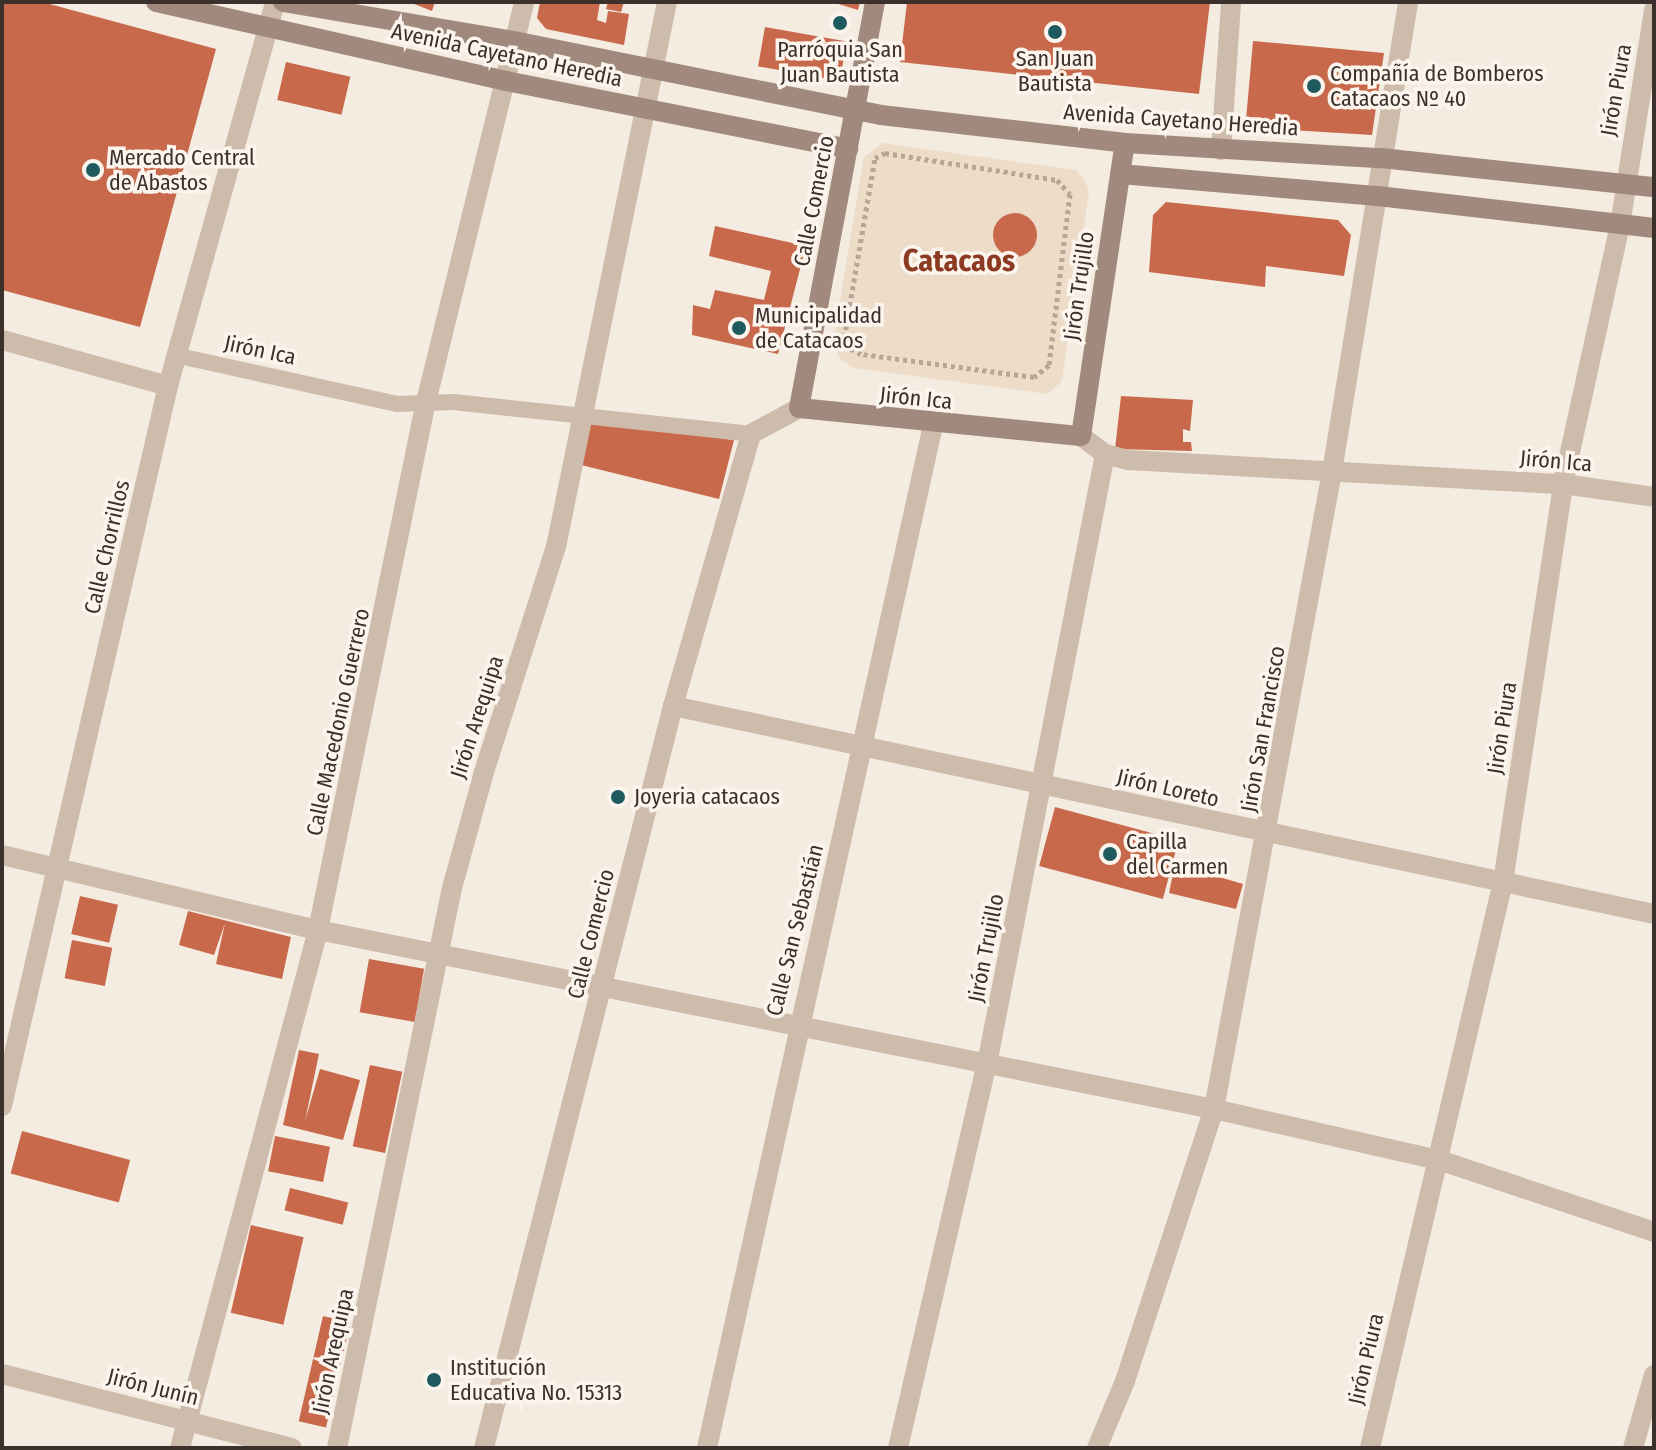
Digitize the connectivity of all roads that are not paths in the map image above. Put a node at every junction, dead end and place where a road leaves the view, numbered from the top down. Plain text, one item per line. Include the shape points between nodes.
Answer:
1 (156, 2) edge
2 (275, 2) edge
3 (283, 2) edge
4 (524, 2) edge
5 (667, 2) edge
6 (875, 2) edge
7 (1231, 2) edge
8 (1408, 2) edge
9 (1654, 10) edge
10 (268, 27) junction
11 (514, 41) junction
12 (653, 68) junction
13 (506, 81) junction
14 (643, 109) junction
15 (856, 111) junction
16 (1125, 143) junction
17 (848, 149) junction
18 (1221, 150) junction
19 (1381, 158) junction
20 (1120, 174) junction
21 (1624, 184) junction
22 (1654, 187) edge
23 (1378, 196) junction
24 (1620, 225) junction
25 (1654, 228) edge
26 (2, 340) edge
27 (179, 356) junction
28 (168, 386) junction
29 (425, 406) junction
30 (799, 408) junction
31 (581, 415) junction
32 (933, 425) junction
33 (751, 434) junction
34 (1081, 436) junction
35 (1105, 454) junction
36 (1332, 472) junction
37 (1563, 484) junction
38 (1654, 497) edge
39 (673, 706) junction
40 (865, 744) junction
41 (1043, 784) junction
42 (1268, 836) junction
43 (2, 855) edge
44 (57, 870) junction
45 (1503, 882) junction
46 (1654, 914) edge
47 (318, 930) junction
48 (440, 956) junction
49 (603, 988) junction
50 (796, 1027) junction
51 (987, 1064) junction
52 (2, 1106) edge
53 (1214, 1109) junction
54 (1439, 1160) junction
55 (1654, 1232) edge
56 (2, 1374) edge
57 (1654, 1375) edge
58 (188, 1420) junction
59 (180, 1448) edge
60 (292, 1448) edge
61 (337, 1448) edge
62 (484, 1448) edge
63 (707, 1448) edge
64 (898, 1448) edge
65 (1097, 1448) edge
66 (1370, 1448) edge
67 (1633, 1448) edge

1 - 10 main road, Avenida Cayetano Heredia
2 - 10 street, Calle Chorrillos
3 - 11 main road, Avenida Cayetano Heredia
4 - 11 street, Calle Macedonio Guerrero
5 - 12 street, Jirón Arequipa
6 - 15 main road, Calle Comercio
7 - 18 street
8 - 19 street, Jirón San Francisco
9 - 21 street, Jirón Piura
10 - 13 main road, Avenida Cayetano Heredia
10 - 27 street, Calle Chorrillos
11 - 12 main road, Avenida Cayetano Heredia
11 - 13 street, Calle Macedonio Guerrero
12 - 14 street, Jirón Arequipa
12 - 15 main road, Avenida Cayetano Heredia
13 - 14 main road, Avenida Cayetano Heredia
13 - 29 street, Calle Macedonio Guerrero
14 - 17 main road, Avenida Cayetano Heredia
14 - 31 street, Jirón Arequipa
15 - 16 main road, Avenida Cayetano Heredia
15 - 17 main road, Calle Comercio
16 - 18 main road, Avenida Cayetano Heredia
16 - 20 main road, Jirón Trujillo
17 - 30 main road, Calle Comercio
18 - 19 main road, Avenida Cayetano Heredia
19 - 21 main road, Avenida Cayetano Heredia
19 - 23 street, Jirón San Francisco
20 - 23 main road
20 - 34 main road, Jirón Trujillo
21 - 22 main road, Avenida Cayetano Heredia
21 - 24 street, Jirón Piura
23 - 24 main road
23 - 36 street, Jirón San Francisco via 1364,249
24 - 25 main road
24 - 37 street, Jirón Piura
26 - 28 street
27 - 28 street, Calle Chorrillos
27 - 29 lane, Jirón Ica
28 - 44 street, Calle Chorrillos
29 - 31 lane, Jirón Ica via 453,402
29 - 47 street, Calle Macedonio Guerrero
30 - 32 main road, Jirón Ica
30 - 33 street
31 - 33 lane, Jirón Ica
31 - 48 street, Jirón Arequipa via 556,547 484,772
32 - 34 main road, Jirón Ica
32 - 40 street, Calle San Sebastián
33 - 39 street, Calle Comercio
34 - 35 street
35 - 36 street, Jirón Ica
35 - 41 street, Jirón Trujillo
36 - 37 street, Jirón Ica
36 - 42 street, Jirón San Francisco
37 - 38 street, Jirón Ica
37 - 45 street, Jirón Piura
39 - 40 street, Jirón Loreto
39 - 49 street, Calle Comercio
40 - 41 street, Jirón Loreto
40 - 50 street, Calle San Sebastián
41 - 42 street, Jirón Loreto
41 - 51 street, Jirón Trujillo
42 - 45 street, Jirón Loreto
42 - 53 street, Jirón San Francisco
43 - 44 street
44 - 47 street
44 - 52 street, Calle Chorrillos
45 - 46 street, Jirón Loreto
45 - 54 street, Jirón Piura
47 - 48 street
47 - 58 street, Calle Macedonio Guerrero
48 - 49 street
48 - 61 street, Jirón Arequipa
49 - 50 street
49 - 62 street, Calle Comercio
50 - 51 street
50 - 63 street, Calle San Sebastián
51 - 53 street
51 - 64 street, Jirón Trujillo
53 - 54 street
53 - 65 street, Jirón San Francisco via 1125,1381
54 - 55 street
54 - 66 street, Jirón Piura
56 - 58 street, Jirón Junín
57 - 67 street
58 - 59 street, Calle Macedonio Guerrero
58 - 60 street, Jirón Junín

